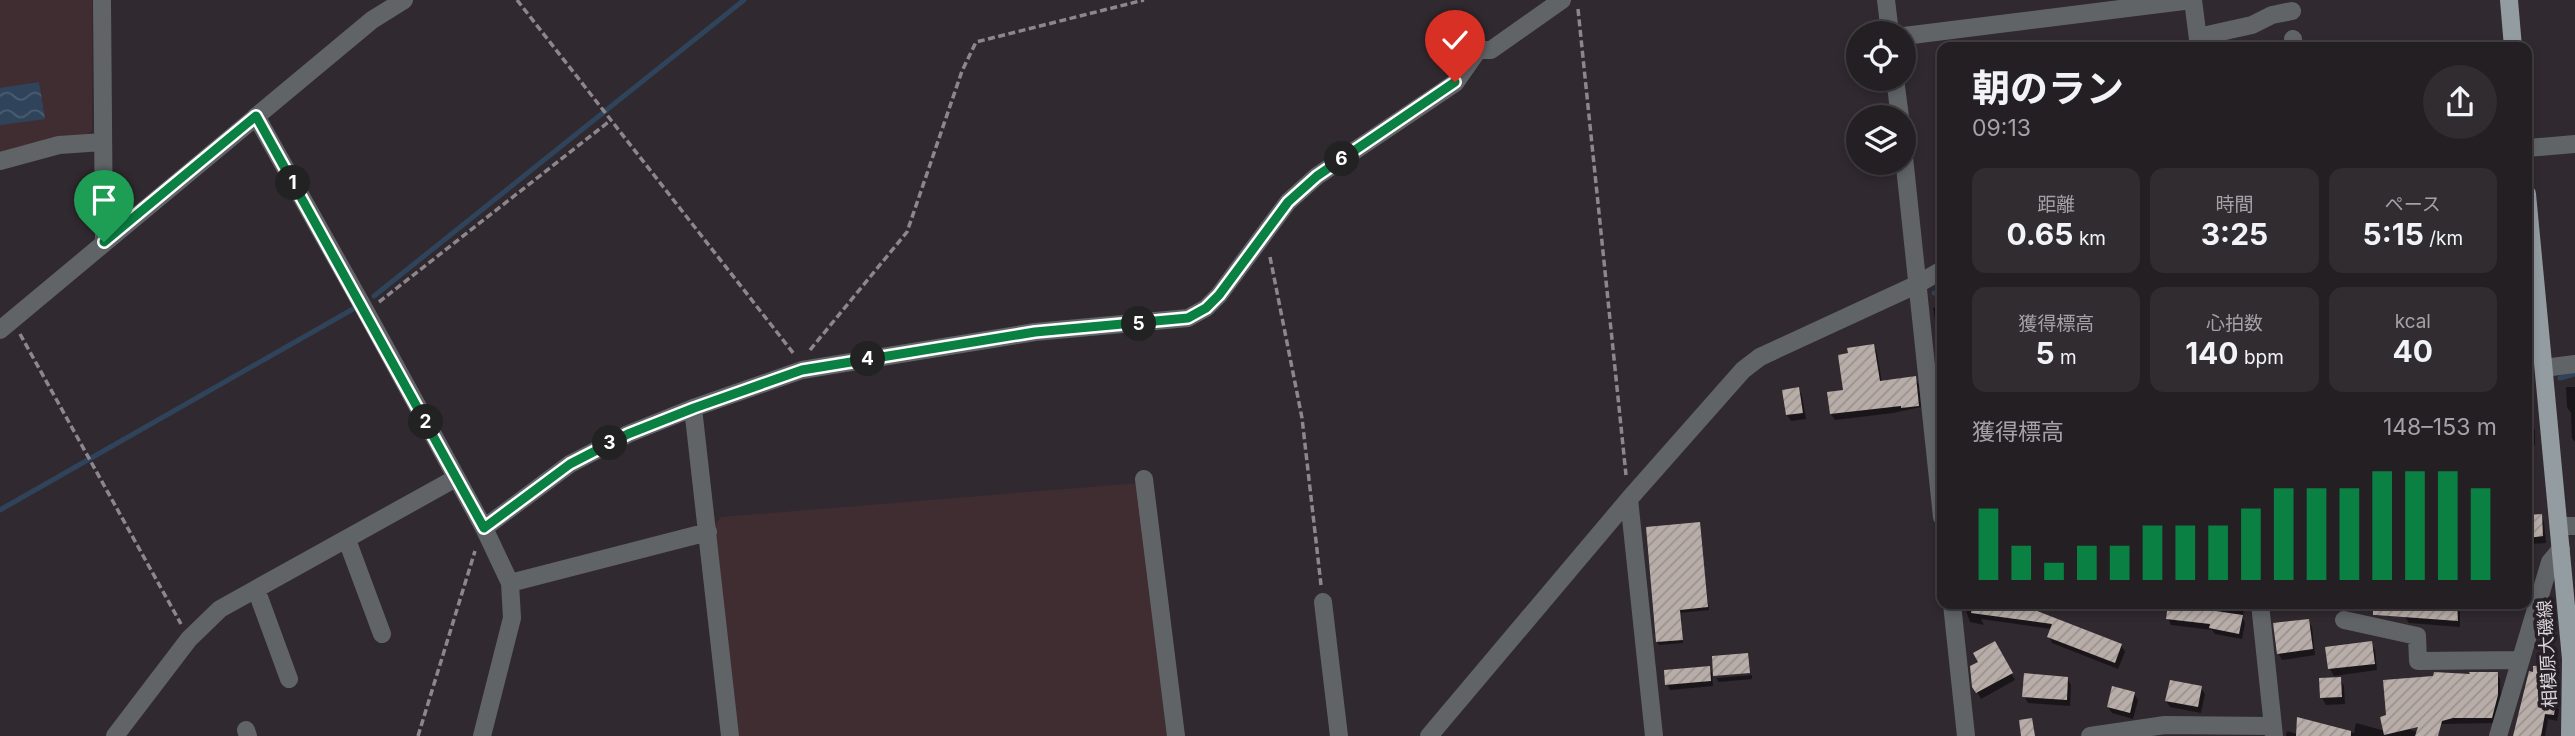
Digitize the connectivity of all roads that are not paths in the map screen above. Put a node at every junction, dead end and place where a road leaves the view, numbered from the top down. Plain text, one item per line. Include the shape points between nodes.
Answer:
1 (102, 0) edge
2 (404, 0) edge
3 (1562, 0) edge
4 (1886, 0) edge
5 (2193, 0) edge
6 (2508, 0) edge
7 (2292, 11) dead end
8 (1889, 21) edge
9 (1916, 35) edge
10 (2199, 42) edge
11 (2512, 42) edge
12 (256, 116) junction
13 (103, 142) junction
14 (2575, 144) edge
15 (2532, 148) edge
16 (0, 161) edge
17 (1906, 175) edge
18 (104, 242) junction
19 (2532, 245) edge
20 (1937, 273) edge
21 (1918, 284) junction
22 (6, 325) edge
23 (2575, 364) edge
24 (2544, 368) junction
25 (1937, 407) edge
26 (694, 408) junction
27 (456, 478) junction
28 (1144, 480) dead end
29 (1629, 499) junction
30 (2567, 526) edge
31 (708, 532) junction
32 (486, 533) junction
33 (347, 540) junction
34 (2561, 549) junction
35 (510, 583) junction
36 (256, 589) junction
37 (1323, 602) road end
38 (1953, 609) edge
39 (2261, 609) edge
40 (2344, 620) dead end
41 (383, 634) dead end
42 (2521, 660) junction
43 (289, 679) dead end
44 (2273, 731) edge
45 (115, 736) edge
46 (482, 736) edge
47 (730, 736) edge
48 (1176, 736) edge
49 (1339, 736) edge
50 (1429, 736) edge
51 (1654, 736) edge
52 (1966, 736) edge
53 (2090, 736) edge
54 (2498, 736) edge
55 (2570, 736) edge

1 - 13 street
2 - 12 street via 372,20
3 - 26 street via 1491,50 1478,50 1455,82 1317,176 1288,202 1219,295 1188,318 1035,332 802,370
4 - 8 street
5 - 9 street
5 - 10 street
6 - 11 main road
7 - 10 street
12 - 18 street
12 - 27 street
13 - 16 street via 59,145
13 - 18 street
14 - 15 street
17 - 21 street
18 - 22 street
19 - 24 main road, 相模原大磯線
20 - 21 street
21 - 25 street
21 - 29 street via 1760,357 1743,370
23 - 24 street
24 - 30 main road, 相模原大磯線
26 - 31 street
26 - 32 street via 570,464
27 - 32 street
27 - 33 street
28 - 48 street
29 - 50 street
29 - 51 street
30 - 34 main road, 相模原大磯線
31 - 35 street
31 - 47 street
32 - 35 street
33 - 36 street
33 - 41 street
34 - 42 street via 2550,562
34 - 55 main road, 相模原大磯線 via 2571,659
35 - 46 street via 512,618
36 - 43 street
36 - 45 street via 220,609 189,639
37 - 49 street
38 - 52 street
39 - 44 street
40 - 42 street via 2417,636 2418,661
42 - 54 street
44 - 53 street via 2165,724

